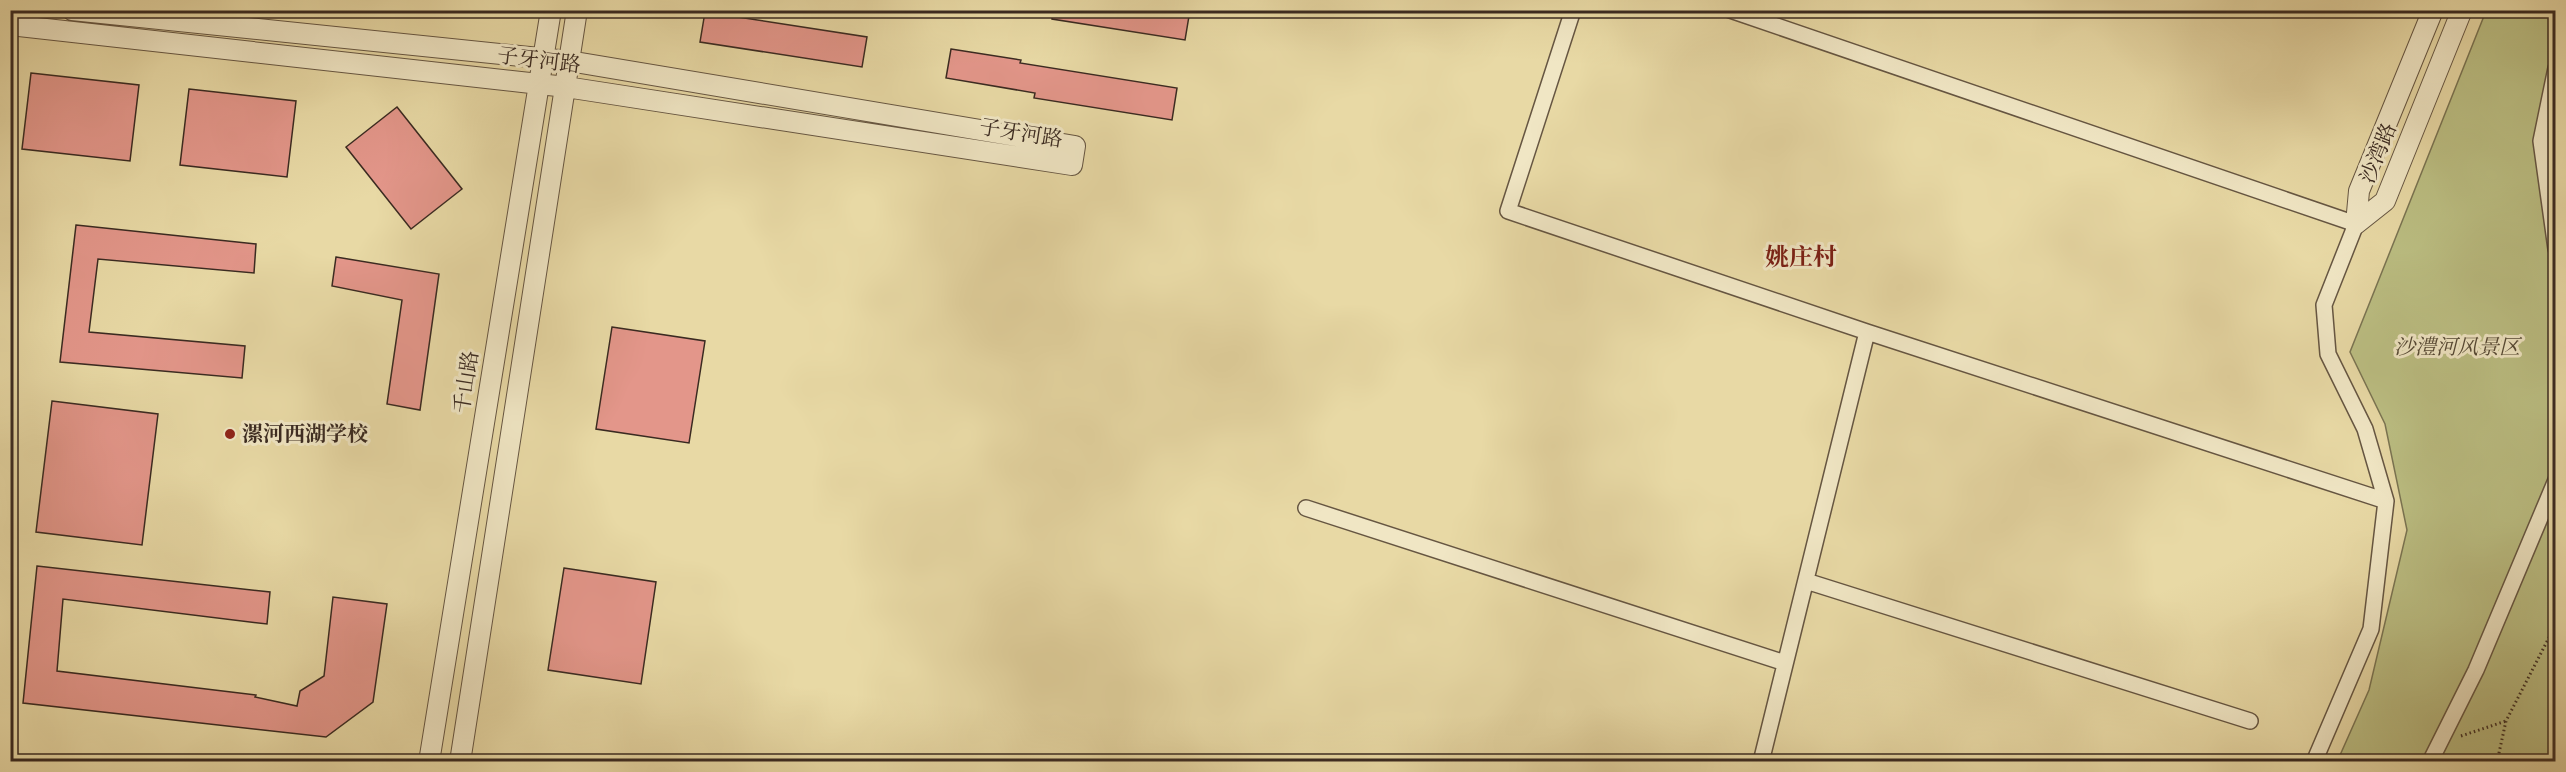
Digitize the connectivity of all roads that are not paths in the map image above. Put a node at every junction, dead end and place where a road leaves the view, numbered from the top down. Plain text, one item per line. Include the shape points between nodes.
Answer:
1 (72, 10) edge
2 (552, 10) edge
3 (577, 10) edge
4 (1573, 10) edge
5 (1730, 10) edge
6 (2433, 10) edge
7 (2462, 10) edge
8 (10, 25) edge
9 (544, 58) junction
10 (569, 61) junction
11 (2556, 68) edge
12 (540, 84) junction
13 (566, 87) junction
14 (2356, 224) junction
15 (2556, 249) edge
16 (1867, 332) junction
17 (2556, 480) edge
18 (2386, 501) junction
19 (1306, 508) dead end
20 (1806, 581) junction
21 (1785, 663) junction
22 (2250, 721) dead end
23 (429, 762) edge
24 (460, 762) edge
25 (1761, 762) edge
26 (2314, 762) edge
27 (2430, 762) edge

1 - 9 street, 子牙河路
2 - 9 street, 千山路
3 - 10 street
4 - 16 street via 1508,211
5 - 14 street
6 - 14 street, 沙湾路 via 2359,191
7 - 14 street, 沙湾路 via 2385,201
8 - 12 street, 子牙河路
9 - 10 street, 子牙河路
9 - 12 street, 千山路
10 - 13 street
10 - 13 street, 子牙河路 via 1075,146 1072,165
11 - 15 street via 2541,141
12 - 13 street, 子牙河路
12 - 23 street, 千山路
13 - 24 street
14 - 18 street via 2324,305 2328,354 2365,429
16 - 18 street
16 - 20 street
17 - 27 street via 2476,670
18 - 26 street via 2371,629
19 - 21 street
20 - 21 street
20 - 22 street
21 - 25 street

